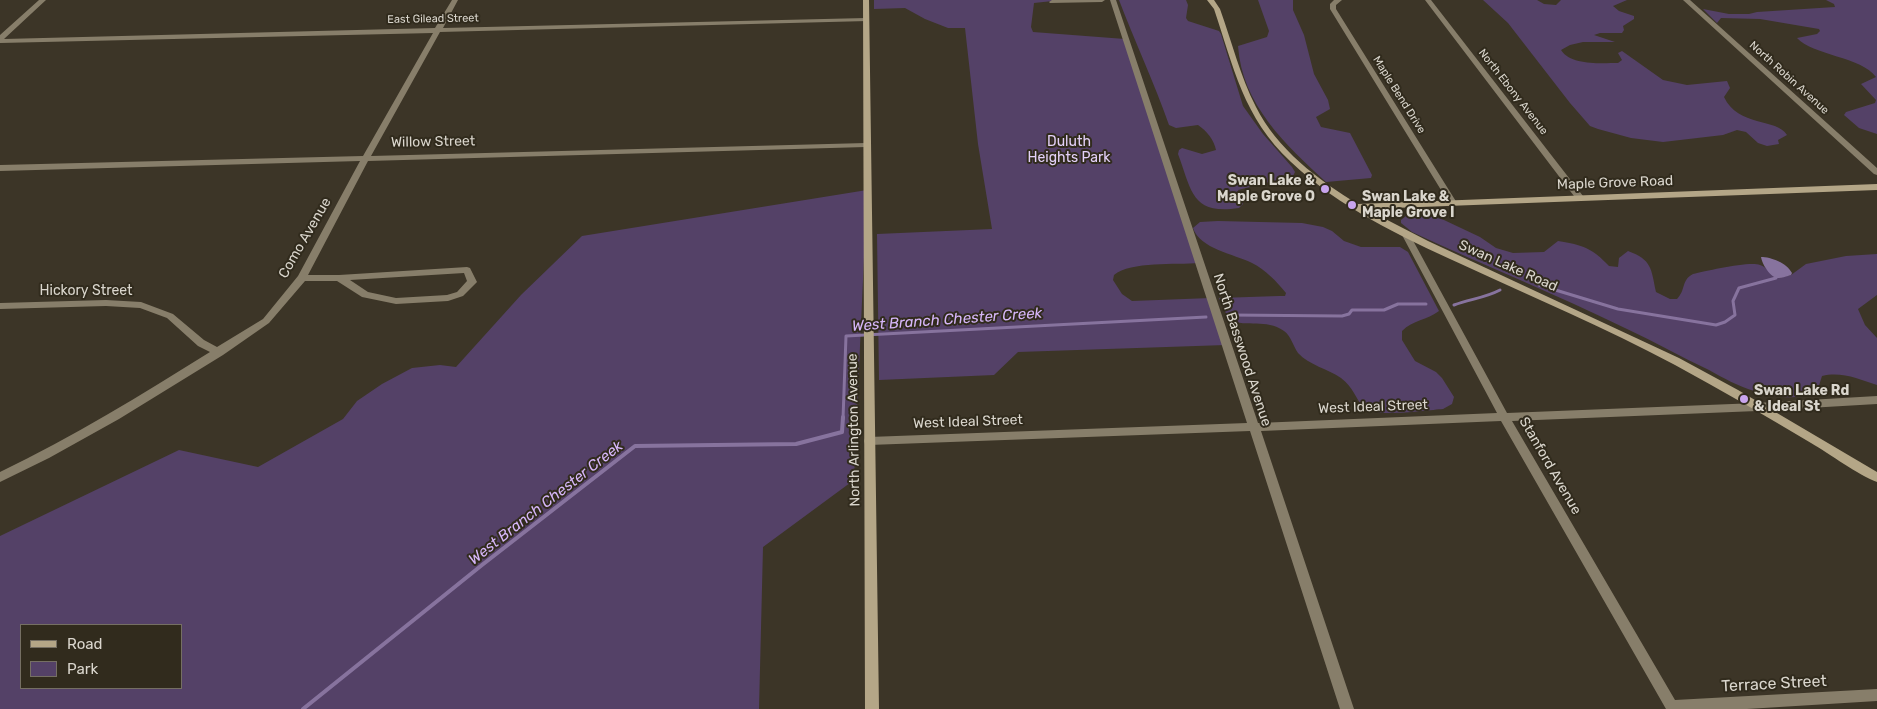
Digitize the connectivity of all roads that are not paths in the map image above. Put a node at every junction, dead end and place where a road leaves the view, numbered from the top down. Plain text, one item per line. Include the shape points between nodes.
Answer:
1 (43, 0) edge
2 (455, 0) edge
3 (866, 0) edge
4 (1102, 0) edge
5 (1113, 0) edge
6 (1210, 0) edge
7 (1339, 0) edge
8 (1428, 0) edge
9 (1686, 0) edge
10 (1052, 2) dead end
11 (866, 20) junction
12 (439, 30) junction
13 (0, 40) edge
14 (866, 145) junction
15 (366, 157) junction
16 (0, 168) edge
17 (1877, 172) edge
18 (1877, 187) edge
19 (1580, 198) junction
20 (1453, 203) junction
21 (1354, 207) junction
22 (1406, 235) junction
23 (302, 278) junction
24 (339, 278) junction
25 (0, 306) edge
26 (218, 352) junction
27 (1877, 400) edge
28 (1757, 407) junction
29 (1504, 416) junction
30 (1253, 427) junction
31 (869, 441) junction
32 (0, 477) edge
33 (1877, 478) edge
34 (1877, 695) edge
35 (1672, 708) edge
36 (872, 709) edge
37 (1347, 709) edge

1 - 13 street
2 - 12 street, Como Avenue
3 - 11 street, North Arlington Avenue
4 - 10 street
5 - 30 street, North Basswood Avenue
6 - 21 street, Swan Lake Road via 1218,9 1248,100 1258,120 1318,182
7 - 20 street, Maple Bend Drive via 1332,8
8 - 19 street, North Ebony Avenue
9 - 17 street, North Robin Avenue
11 - 12 street, East Gilead Street
11 - 14 street, North Arlington Avenue
12 - 13 street, East Gilead Street
12 - 15 street, Como Avenue
14 - 15 street, Willow Street
14 - 31 street, North Arlington Avenue
15 - 16 street, Willow Street
15 - 23 street, Como Avenue
18 - 19 street, Maple Grove Road
19 - 20 street, Maple Grove Road
20 - 21 street, Maple Grove Road
21 - 22 street, Swan Lake Road
22 - 28 street, Swan Lake Road via 1648,347
22 - 29 street, Stanford Avenue
23 - 24 street
23 - 26 street, Como Avenue via 266,321
24 - 24 street via 467,270 472,282 460,294 448,298 396,301 365,295
25 - 26 street, Hickory Street via 141,305 170,316
26 - 32 street, Como Avenue via 91,430
27 - 28 street, West Ideal Street
28 - 29 street, West Ideal Street
28 - 33 street, Swan Lake Road
29 - 30 street, West Ideal Street
29 - 35 street, Stanford Avenue
30 - 31 street, West Ideal Street
30 - 37 street, North Basswood Avenue
31 - 36 street, North Arlington Avenue
34 - 35 street, Terrace Street

